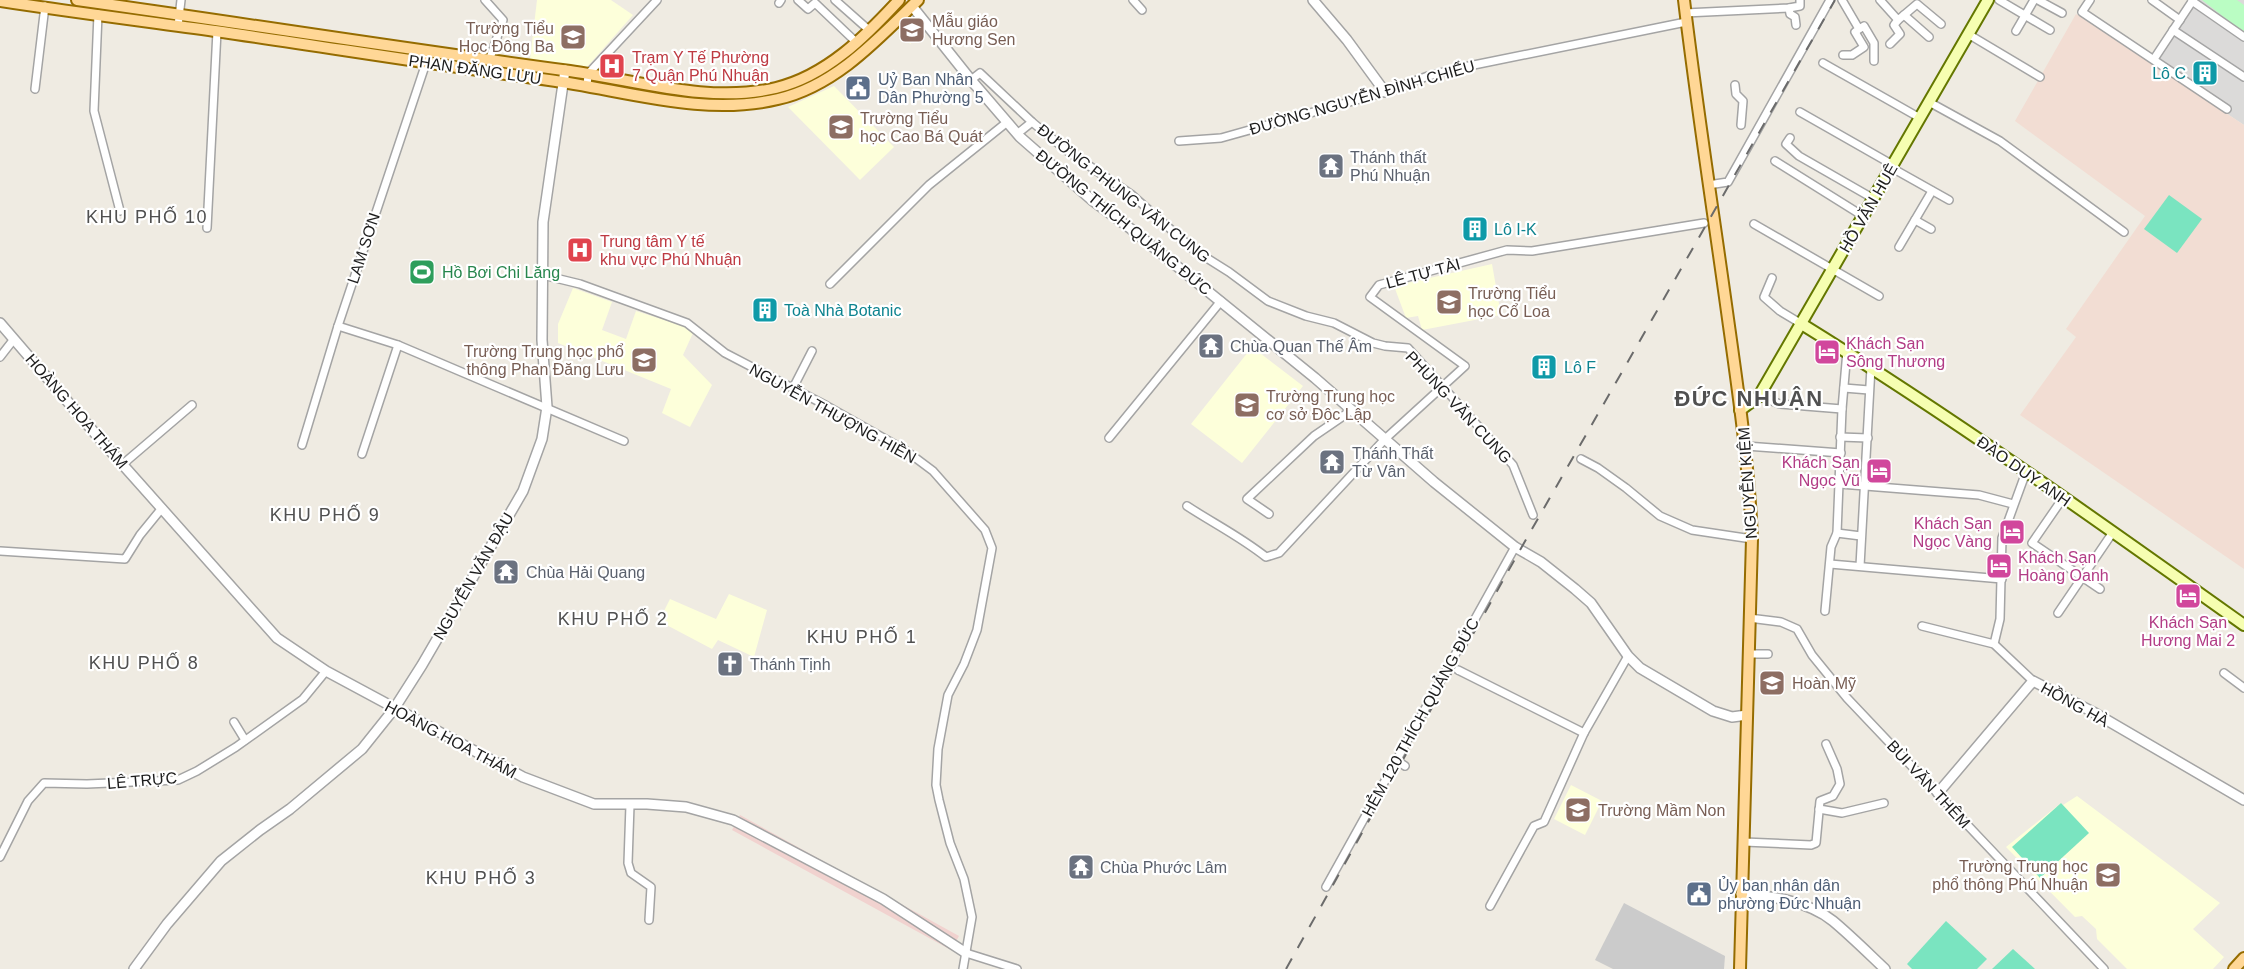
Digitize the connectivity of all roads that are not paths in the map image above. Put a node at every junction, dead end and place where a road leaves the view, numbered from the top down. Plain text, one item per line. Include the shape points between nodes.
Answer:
1 (77, 0) edge
2 (181, 0) edge
3 (485, 0) edge
4 (657, 0) edge
5 (798, 0) edge
6 (835, 0) edge
7 (899, 0) edge
8 (1133, 0) edge
9 (1313, 0) edge
10 (1684, 0) edge
11 (1800, 0) edge
12 (1830, 0) edge
13 (1842, 0) edge
14 (1892, 0) edge
15 (1988, 0) edge
16 (1999, 0) edge
17 (2036, 0) edge
18 (2090, 0) edge
19 (2152, 0) edge
20 (4, 1) edge
21 (2193, 1) edge
22 (912, 2) edge
23 (1918, 2) edge
24 (1883, 3) edge
25 (45, 6) junction
26 (1789, 8) junction
27 (1142, 10) dead end
28 (2062, 13) dead end
29 (98, 14) junction
30 (2025, 15) junction
31 (1686, 17) junction
32 (1901, 17) junction
33 (179, 20) junction
34 (2180, 20) junction
35 (1941, 24) dead end
36 (1796, 25) dead end
37 (1859, 29) junction
38 (2050, 30) dead end
39 (2173, 30) junction
40 (870, 31) junction
41 (2016, 31) dead end
42 (217, 32) junction
43 (1968, 33) junction
44 (1929, 37) dead end
45 (2244, 38) edge
46 (856, 42) junction
47 (1890, 44) dead end
48 (1843, 55) dead end
49 (426, 57) junction
50 (2154, 59) junction
51 (489, 61) junction
52 (1874, 61) dead end
53 (1823, 63) dead end
54 (588, 74) junction
55 (564, 76) junction
56 (2040, 77) dead end
57 (2244, 77) edge
58 (971, 80) junction
59 (1735, 85) dead end
60 (587, 86) junction
61 (35, 89) dead end
62 (1386, 92) junction
63 (1008, 99) junction
64 (1929, 102) junction
65 (2227, 109) dead end
66 (995, 110) junction
67 (1800, 112) dead end
68 (1920, 118) junction
69 (1032, 122) junction
70 (1006, 123) junction
71 (1741, 124) dead end
72 (1017, 134) junction
73 (1790, 138) dead end
74 (1179, 141) dead end
75 (1775, 161) dead end
76 (1892, 166) junction
77 (1708, 185) junction
78 (1932, 191) junction
79 (1874, 199) junction
80 (1949, 200) dead end
81 (120, 211) dead end
82 (1863, 216) junction
83 (1915, 220) junction
84 (1704, 223) dead end
85 (1754, 224) dead end
86 (207, 228) dead end
87 (1931, 228) dead end
88 (2124, 232) dead end
89 (1899, 247) dead end
90 (1833, 270) junction
91 (543, 275) junction
92 (1772, 278) dead end
93 (830, 284) dead end
94 (1256, 292) joint
95 (1879, 296) dead end
96 (1221, 301) junction
97 (0, 323) edge
98 (1800, 323) junction
99 (338, 326) junction
100 (14, 339) junction
101 (398, 345) junction
102 (812, 351) dead end
103 (1847, 351) junction
104 (0, 357) edge
105 (1871, 367) junction
106 (1443, 387) junction
107 (793, 388) junction
108 (1844, 388) junction
109 (1869, 390) junction
110 (1759, 396) junction
111 (192, 405) dead end
112 (547, 406) junction
113 (1842, 409) junction
114 (1353, 410) junction
115 (1740, 410) junction
116 (1840, 437) junction
117 (1109, 438) dead end
118 (1868, 438) junction
119 (1385, 439) junction
120 (624, 441) dead end
121 (302, 445) dead end
122 (1746, 446) junction
123 (1841, 453) junction
124 (362, 454) dead end
125 (1581, 459) dead end
126 (123, 464) junction
127 (2025, 472) junction
128 (1840, 484) junction
129 (1864, 486) junction
130 (2063, 498) junction
131 (2013, 504) junction
132 (1186, 506) dead end
133 (162, 508) junction
134 (1269, 514) dead end
135 (1533, 514) dead end
136 (2113, 532) junction
137 (1837, 533) junction
138 (1861, 536) junction
139 (1752, 539) junction
140 (1515, 547) junction
141 (0, 552) edge
142 (1830, 564) junction
143 (1860, 566) junction
144 (2081, 577) junction
145 (2002, 579) junction
146 (2100, 589) dead end
147 (1825, 611) dead end
148 (2058, 613) dead end
149 (1749, 618) junction
150 (2244, 625) edge
151 (1922, 626) dead end
152 (1994, 644) junction
153 (1748, 654) junction
154 (1768, 654) dead end
155 (1628, 656) junction
156 (1458, 670) dead end
157 (326, 671) junction
158 (2224, 673) dead end
159 (2033, 681) junction
160 (2244, 688) edge
161 (394, 709) junction
162 (1747, 715) junction
163 (234, 722) dead end
164 (1584, 733) junction
165 (245, 740) junction
166 (1826, 744) dead end
167 (1396, 760) junction
168 (1405, 766) dead end
169 (1938, 793) junction
170 (2244, 800) edge
171 (1884, 803) dead end
172 (630, 805) junction
173 (1819, 809) junction
174 (1744, 842) junction
175 (0, 857) edge
176 (1326, 887) dead end
177 (1741, 894) junction
178 (1490, 906) dead end
179 (649, 920) dead end
180 (966, 953) junction
181 (2244, 958) edge
182 (134, 969) edge
183 (963, 969) edge
184 (1017, 969) edge
185 (1740, 969) edge
186 (1885, 969) edge
187 (2104, 969) edge
188 (2234, 969) edge

1 - 33 main road, PHAN ĐĂNG LƯU
2 - 33 street
3 - 51 street via 503,20
4 - 54 street
5 - 46 street via 808,9 815,3
6 - 40 street
7 - 40 main road, PHAN ĐĂNG LƯU
8 - 27 street
9 - 62 street
10 - 31 main road, NGUYỄN KIỆM
11 - 26 street via 1800,6
12 - 77 street via 1728,182
13 - 37 street
14 - 24 street
15 - 43 main road, HỒ VĂN HUÊ
16 - 30 street
17 - 28 street
17 - 30 street
18 - 50 street via 2082,12
19 - 34 street
20 - 25 main road, PHAN ĐĂNG LƯU
21 - 34 street
21 - 45 street
22 - 58 street, ĐƯỜNG THÍCH QUẢNG ĐỨC
22 - 60 main road, PHAN ĐĂNG LƯU via 879,39 820,84 778,99 729,105 677,102
23 - 32 street
23 - 35 street
24 - 32 street
25 - 29 main road, PHAN ĐĂNG LƯU
25 - 61 street
26 - 31 street, ĐƯỜNG NGUYỄN ĐÌNH CHIỂU
26 - 36 street
29 - 33 main road, PHAN ĐĂNG LƯU
29 - 81 street via 94,111
30 - 38 street
30 - 41 street
31 - 62 street, ĐƯỜNG NGUYỄN ĐÌNH CHIỂU via 1459,68
31 - 77 main road, NGUYỄN KIỆM
32 - 44 street
32 - 47 street via 1894,25 1900,34
33 - 42 main road, PHAN ĐĂNG LƯU
33 - 49 main road, PHAN ĐĂNG LƯU
34 - 39 street
37 - 48 street via 1855,32 1864,46 1852,55
37 - 52 street via 1864,26 1874,43
39 - 50 street
39 - 57 street
40 - 46 main road, PHAN ĐĂNG LƯU
42 - 49 main road, PHAN ĐĂNG LƯU
42 - 86 street
43 - 56 street
43 - 64 main road, HỒ VĂN HUÊ
46 - 54 main road, PHAN ĐĂNG LƯU via 819,71 797,82 753,93 682,90
49 - 51 main road, PHAN ĐĂNG LƯU
49 - 55 main road, PHAN ĐĂNG LƯU
49 - 99 street, LAM SƠN
50 - 65 street
51 - 55 main road, PHAN ĐĂNG LƯU
53 - 68 street
54 - 55 main road, PHAN ĐĂNG LƯU
54 - 60 street
55 - 60 main road, PHAN ĐĂNG LƯU
55 - 91 street, NGUYỄN VĂN ĐẬU via 545,198
58 - 63 street, ĐƯỜNG PHÙNG VĂN CUNG via 980,72
58 - 66 street, ĐƯỜNG THÍCH QUẢNG ĐỨC
59 - 71 street via 1736,94 1743,101
62 - 74 street, ĐƯỜNG NGUYỄN ĐÌNH CHIỂU via 1221,138
63 - 66 street
63 - 69 street, ĐƯỜNG PHÙNG VĂN CUNG
64 - 68 main road, HỒ VĂN HUÊ
64 - 88 street via 2000,141
66 - 70 street, ĐƯỜNG THÍCH QUẢNG ĐỨC
67 - 76 street
68 - 76 main road, HỒ VĂN HUÊ
69 - 72 street
69 - 94 street, ĐƯỜNG PHÙNG VĂN CUNG via 1132,195 1194,250
70 - 72 street, ĐƯỜNG THÍCH QUẢNG ĐỨC
70 - 93 street via 929,185
72 - 96 street, ĐƯỜNG THÍCH QUẢNG ĐỨC via 1093,201
73 - 79 street via 1786,144 1799,156
75 - 82 street
76 - 78 street
76 - 79 main road, HỒ VĂN HUÊ
77 - 115 main road, NGUYỄN KIỆM
78 - 80 street
78 - 83 street
79 - 82 main road, HỒ VĂN HUÊ
82 - 90 main road, HỒ VĂN HUÊ
83 - 87 street
83 - 89 street
84 - 106 street, LÊ TỰ TÀI via 1532,251 1507,250 1379,285 1370,297 1465,366
85 - 90 street
90 - 95 street
90 - 98 main road, HỒ VĂN HUÊ
91 - 107 street, NGUYỄN THƯỢNG HIỀN via 687,322 725,353
91 - 112 street, NGUYỄN VĂN ĐẬU
92 - 98 street via 1764,297
94 - 106 street, PHÙNG VĂN CUNG via 1268,301 1334,323 1373,343 1408,348
96 - 114 street, ĐƯỜNG THÍCH QUẢNG ĐỨC
96 - 117 street
97 - 100 street, HOÀNG HOA THÁM
98 - 103 main road, ĐÀO DUY ANH
98 - 110 main road, HỒ VĂN HUÊ
99 - 101 street
99 - 121 street, LAM SƠN
100 - 104 street
100 - 126 street, HOÀNG HOA THÁM
101 - 112 street
101 - 124 street
102 - 107 street
103 - 105 main road, ĐÀO DUY ANH
103 - 108 street
105 - 109 street
105 - 127 main road, ĐÀO DUY ANH
106 - 119 street, LÊ TỰ TÀI
106 - 135 street, PHÙNG VĂN CUNG via 1513,465
107 - 180 street, NGUYỄN THƯỢNG HIỀN via 905,450 933,471 985,530 992,548 977,630 948,695 938,749 939,800 972,917
108 - 109 street
108 - 113 street
109 - 118 street
110 - 113 street via 1780,404
110 - 115 main road, HỒ VĂN HUÊ
111 - 126 street
112 - 120 street
112 - 161 street, NGUYỄN VĂN ĐẬU via 542,439 523,490
113 - 116 street
114 - 119 street
114 - 134 street via 1314,436 1247,499
115 - 122 main road, NGUYỄN KIỆM
116 - 118 street
116 - 123 street
118 - 129 street
119 - 132 street, LÊ TỰ TÀI via 1279,553 1266,557 1245,540
119 - 140 street
122 - 123 street
122 - 139 main road, NGUYỄN KIỆM
123 - 128 street
125 - 139 street via 1617,481 1660,516 1692,530
126 - 133 street, HOÀNG HOA THÁM
127 - 130 main road, ĐÀO DUY ANH
127 - 131 street
128 - 129 street
128 - 137 street
129 - 131 street via 1979,495
129 - 138 street
130 - 136 main road, ĐÀO DUY ANH
130 - 144 street via 2032,543
131 - 145 street via 2002,538
133 - 141 street via 125,560
133 - 157 street, HOÀNG HOA THÁM via 277,638
136 - 144 street
136 - 150 main road, ĐÀO DUY ANH
137 - 138 street
137 - 142 street
138 - 143 street
139 - 149 main road, NGUYỄN KIỆM
140 - 155 street via 1590,603
140 - 167 street, HẺM 120 THÍCH QUẢNG ĐỨC
142 - 143 street
142 - 147 street
143 - 145 street
144 - 146 street
144 - 148 street
145 - 152 street
149 - 153 main road, NGUYỄN KIỆM
149 - 169 street, BÙI VĂN THÊM via 1780,622 1797,629 1812,655 1847,698
151 - 152 street
152 - 159 street
153 - 154 street
153 - 162 main road, NGUYỄN KIỆM
155 - 162 street via 1640,668 1713,711 1732,717
155 - 164 street
156 - 164 street
157 - 161 street, HOÀNG HOA THÁM
157 - 165 street, LÊ TRỰC via 303,699
158 - 160 street
159 - 169 street, HỒNG HÀ
159 - 170 street, HỒNG HÀ
161 - 172 street, HOÀNG HOA THÁM via 523,777 594,804
161 - 182 street, NGUYỄN VĂN ĐẬU via 358,755 221,861
162 - 174 main road, NGUYỄN KIỆM
163 - 165 street
164 - 178 street via 1544,822 1534,826
165 - 175 street, LÊ TRỰC via 178,780 44,783 28,801
166 - 173 street via 1840,784 1833,796 1820,801
167 - 168 street
167 - 176 street, HẺM 120 THÍCH QUẢNG ĐỨC
169 - 187 street, BÙI VĂN THÊM
171 - 173 street via 1842,813
172 - 179 street via 628,863 631,873 651,887
172 - 180 street, HOÀNG HOA THÁM via 686,807 734,820 883,899
173 - 174 street via 1816,843
174 - 177 main road, NGUYỄN KIỆM
177 - 185 main road, NGUYỄN KIỆM
177 - 186 street via 1800,903 1832,920
180 - 183 street, NGUYỄN THƯỢNG HIỀN
180 - 184 street, HOÀNG HOA THÁM
181 - 188 main road

